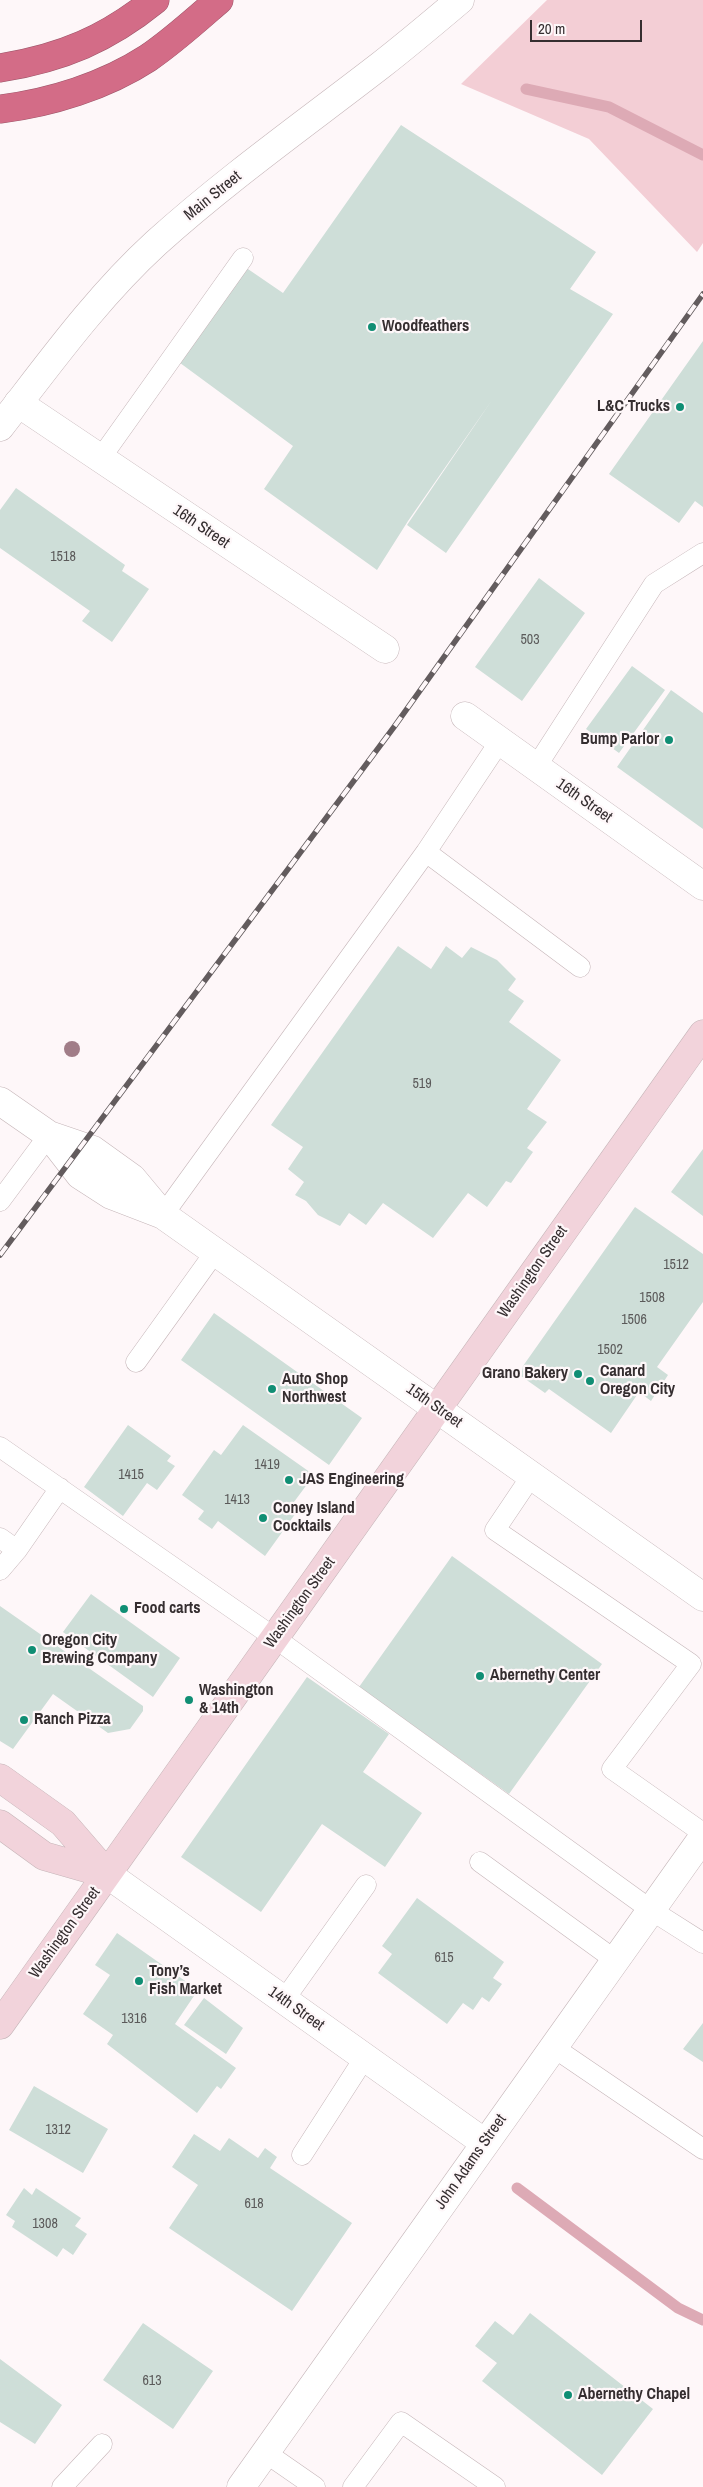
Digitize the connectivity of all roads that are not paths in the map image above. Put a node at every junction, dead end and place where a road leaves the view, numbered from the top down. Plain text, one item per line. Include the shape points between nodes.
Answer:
1 (155, 0) edge
2 (219, 0) edge
3 (460, 0) edge
4 (0, 68) edge
5 (0, 109) edge
6 (243, 258) dead end
7 (18, 403) junction
8 (0, 427) edge
9 (100, 459) junction
10 (703, 553) edge
11 (385, 650) dead end
12 (465, 716) dead end
13 (500, 741) junction
14 (536, 768) junction
15 (426, 852) junction
16 (703, 886) edge
17 (580, 967) dead end
18 (703, 1034) edge
19 (0, 1101) edge
20 (49, 1135) junction
21 (0, 1201) edge
22 (163, 1215) junction
23 (215, 1252) junction
24 (136, 1362) dead end
25 (438, 1408) junction
26 (0, 1447) edge
27 (532, 1474) junction
28 (60, 1488) junction
29 (0, 1538) edge
30 (17, 1550) junction
31 (0, 1570) edge
32 (703, 1597) edge
33 (275, 1638) junction
34 (0, 1778) edge
35 (0, 1824) edge
36 (703, 1833) edge
37 (703, 1837) edge
38 (480, 1862) dead end
39 (107, 1874) junction
40 (366, 1886) dead end
41 (651, 1910) junction
42 (703, 1943) edge
43 (616, 1960) junction
44 (284, 2000) junction
45 (0, 2025) edge
46 (553, 2047) junction
47 (365, 2057) junction
48 (485, 2143) junction
49 (703, 2149) edge
50 (302, 2155) dead end
51 (102, 2444) dead end
52 (266, 2453) junction
53 (62, 2487) edge
54 (241, 2487) edge
55 (315, 2487) edge
56 (353, 2487) edge
57 (495, 2487) edge

1 - 4 highway via 124,24 94,40 59,55
2 - 5 highway via 147,59 107,79 63,96
3 - 7 street, Main Street via 156,244 111,288
6 - 9 lane
7 - 8 street, Main Street
7 - 9 street, 16th Street
9 - 11 street, 16th Street
10 - 14 lane via 654,584
12 - 13 street, 16th Street
13 - 14 street, 16th Street
13 - 15 lane
14 - 16 street, 16th Street
15 - 17 lane
15 - 22 lane
18 - 25 main road, Washington Street
19 - 20 street, 15th Street
20 - 21 lane
20 - 22 street, 15th Street via 80,1175 111,1195
22 - 23 street, 15th Street
23 - 24 lane
23 - 25 street, 15th Street
25 - 27 street, 15th Street
25 - 33 main road, Washington Street
26 - 28 lane
27 - 32 street, 15th Street
27 - 36 lane via 495,1530 691,1664 612,1769
28 - 30 lane
28 - 33 lane
29 - 30 lane
30 - 31 lane
33 - 39 main road, Washington Street
33 - 41 lane
34 - 39 main road, 14th Street via 63,1823
35 - 39 main road, 14th Street via 44,1856
37 - 41 street, John Adams Street
38 - 43 lane
39 - 44 street, 14th Street
39 - 45 main road, Washington Street
40 - 44 lane
41 - 42 lane
41 - 43 street, John Adams Street
43 - 46 street, John Adams Street
44 - 47 street, 14th Street
46 - 48 street, John Adams Street
46 - 49 lane
47 - 48 street, 14th Street
47 - 50 lane
48 - 52 street, John Adams Street
51 - 53 lane
52 - 54 street, John Adams Street
52 - 55 lane
56 - 57 lane via 401,2422

